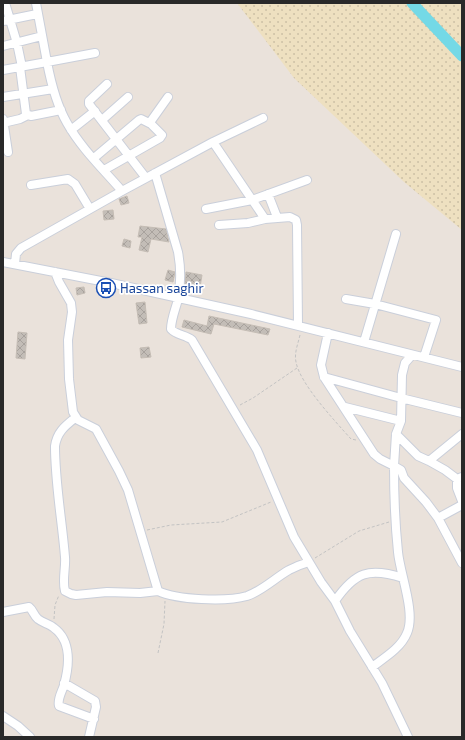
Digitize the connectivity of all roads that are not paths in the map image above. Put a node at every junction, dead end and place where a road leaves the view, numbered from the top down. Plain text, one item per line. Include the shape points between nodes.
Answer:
1 (5, 3) edge
2 (36, 3) edge
3 (37, 14) junction
4 (7, 21) edge
5 (42, 36) junction
6 (17, 43) junction
7 (3, 46) edge
8 (95, 53) dead end
9 (47, 62) junction
10 (21, 67) junction
11 (3, 70) edge
12 (107, 84) dead end
13 (53, 89) junction
14 (24, 94) junction
15 (3, 97) edge
16 (128, 97) dead end
17 (168, 97) dead end
18 (61, 110) junction
19 (95, 111) junction
20 (28, 115) junction
21 (262, 118) dead end
22 (3, 119) edge
23 (102, 120) junction
24 (3, 122) edge
25 (151, 124) junction
26 (71, 130) junction
27 (117, 138) junction
28 (213, 142) junction
29 (8, 152) dead end
30 (129, 155) junction
31 (94, 158) junction
32 (104, 170) junction
33 (155, 173) junction
34 (146, 178) junction
35 (307, 180) dead end
36 (31, 185) dead end
37 (122, 191) junction
38 (268, 194) junction
39 (252, 200) junction
40 (90, 209) junction
41 (206, 209) dead end
42 (277, 218) junction
43 (265, 219) junction
44 (219, 225) dead end
45 (396, 234) dead end
46 (3, 262) edge
47 (15, 264) junction
48 (55, 272) junction
49 (178, 298) junction
50 (346, 299) dead end
51 (375, 304) junction
52 (300, 326) junction
53 (328, 333) junction
54 (364, 342) junction
55 (412, 355) junction
56 (424, 357) junction
57 (462, 367) edge
58 (324, 377) junction
59 (401, 398) junction
60 (345, 407) junction
61 (462, 412) edge
62 (75, 418) junction
63 (401, 421) junction
64 (396, 434) junction
65 (462, 434) edge
66 (429, 461) junction
67 (394, 466) junction
68 (460, 478) edge
69 (462, 501) edge
70 (462, 506) edge
71 (438, 518) junction
72 (309, 562) junction
73 (462, 563) edge
74 (403, 578) junction
75 (161, 593) junction
76 (334, 601) junction
77 (3, 612) edge
78 (372, 666) junction
79 (64, 683) junction
80 (3, 716) edge
81 (94, 719) junction
82 (30, 737) edge
83 (89, 737) edge
84 (408, 737) edge

1 - 4 street
2 - 3 street
3 - 4 street
3 - 5 street
4 - 6 street
5 - 6 street
5 - 9 street
6 - 7 street
6 - 10 street
8 - 9 street
9 - 10 street
9 - 13 street
10 - 11 street
10 - 14 street
12 - 19 street via 89,102
13 - 14 street
13 - 18 street
14 - 15 street
14 - 20 street
16 - 23 street
17 - 25 street
18 - 20 street
18 - 26 street
19 - 23 street
19 - 26 street
20 - 24 street
21 - 28 street
22 - 24 street
23 - 27 street
24 - 29 street
25 - 27 street via 141,119
25 - 30 street via 162,135 160,138
26 - 31 street
27 - 30 street
27 - 31 street
28 - 33 street
28 - 39 street
30 - 32 street
30 - 34 street
31 - 32 street
32 - 37 street
33 - 34 street
33 - 49 street via 179,259
34 - 37 street
35 - 38 street
36 - 40 street via 72,180
37 - 40 street
38 - 39 street
38 - 42 street
39 - 41 street
39 - 43 street
40 - 47 street via 21,248 16,254
42 - 43 street
42 - 52 street via 296,220
43 - 44 street
45 - 51 street
46 - 47 street
47 - 48 street
48 - 49 street
48 - 62 street via 72,303 68,340 69,379
49 - 52 street
49 - 72 street via 171,329 192,340 233,408 257,450 294,537
50 - 51 street
51 - 54 street
51 - 56 street via 436,320
52 - 53 street
53 - 54 street
53 - 58 street via 321,365
54 - 55 street
55 - 56 street
55 - 59 street via 405,363
56 - 57 street
58 - 59 street
58 - 60 street
59 - 61 street
59 - 63 street
60 - 63 street
60 - 67 street via 374,454
62 - 75 street via 100,433 128,490
62 - 75 street via 60,430 55,446 65,558 64,589 76,595 108,592
63 - 64 street
64 - 66 street via 418,456
64 - 67 street
65 - 66 street
66 - 68 street
67 - 71 street via 401,470 404,478
67 - 74 street via 398,554
68 - 69 street via 457,488
70 - 71 street
71 - 73 street
72 - 75 street via 289,570 247,596 221,599 182,598
72 - 76 street
74 - 76 street via 381,572 359,576 344,588
74 - 78 street via 411,621 407,634 399,645
76 - 78 street
77 - 79 street via 29,607 36,618 53,626 64,639 68,654 69,662
78 - 84 street
79 - 81 street via 95,701
79 - 81 street via 59,706
80 - 82 street
81 - 83 street

